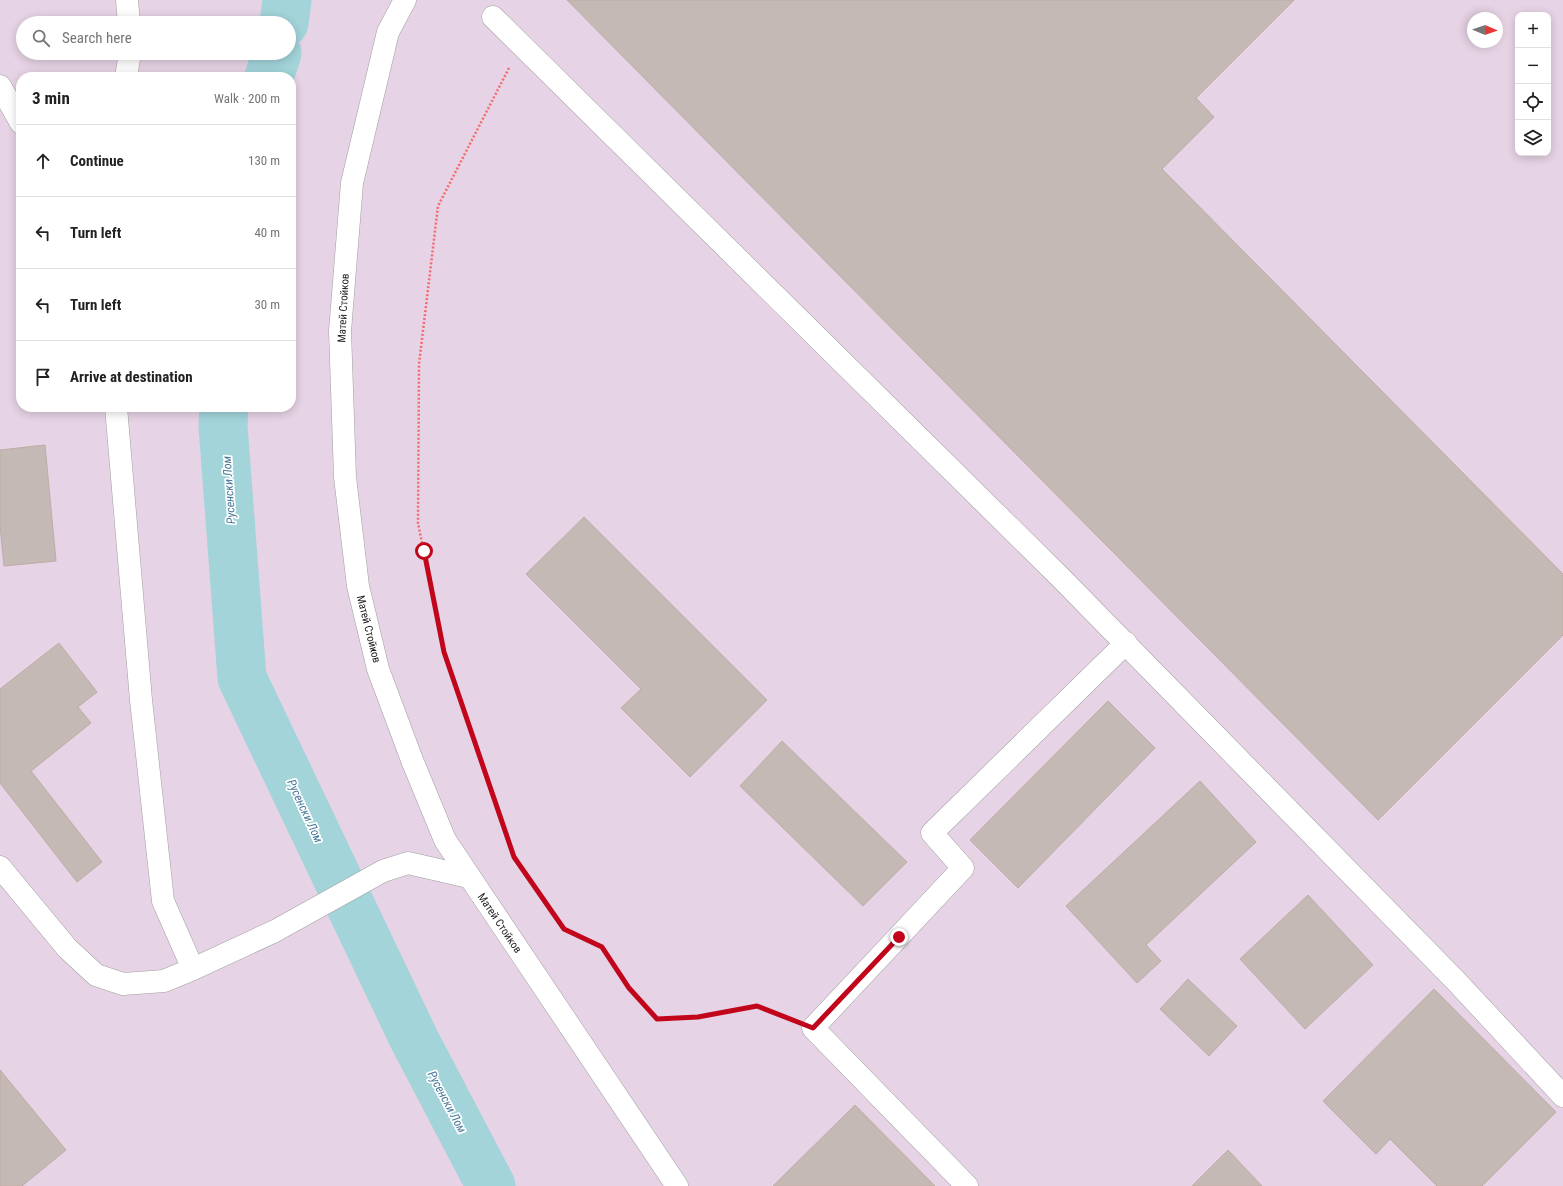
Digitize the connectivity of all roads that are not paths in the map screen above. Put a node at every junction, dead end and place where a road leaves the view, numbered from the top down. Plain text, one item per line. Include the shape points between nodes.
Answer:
1 (127, 0) edge
2 (405, 0) edge
3 (128, 16) edge
4 (493, 17) dead end
5 (129, 60) edge
6 (127, 72) edge
7 (0, 86) edge
8 (16, 113) edge
9 (116, 412) edge
10 (1126, 643) junction
11 (0, 867) edge
12 (469, 877) junction
13 (193, 969) junction
14 (1563, 1096) edge
15 (677, 1186) edge
16 (967, 1186) edge

1 - 3 street
2 - 12 street, Матей Стойков via 388,32 352,183 340,331 345,477 358,586 378,669 445,840
4 - 10 street
5 - 6 street
7 - 8 street
9 - 13 street via 141,700 163,901
10 - 14 street
10 - 16 street via 932,833 963,868 813,1028
11 - 13 street via 67,948 96,975 123,984 164,981
12 - 13 street via 408,863 383,871 275,931
12 - 15 street, Матей Стойков

